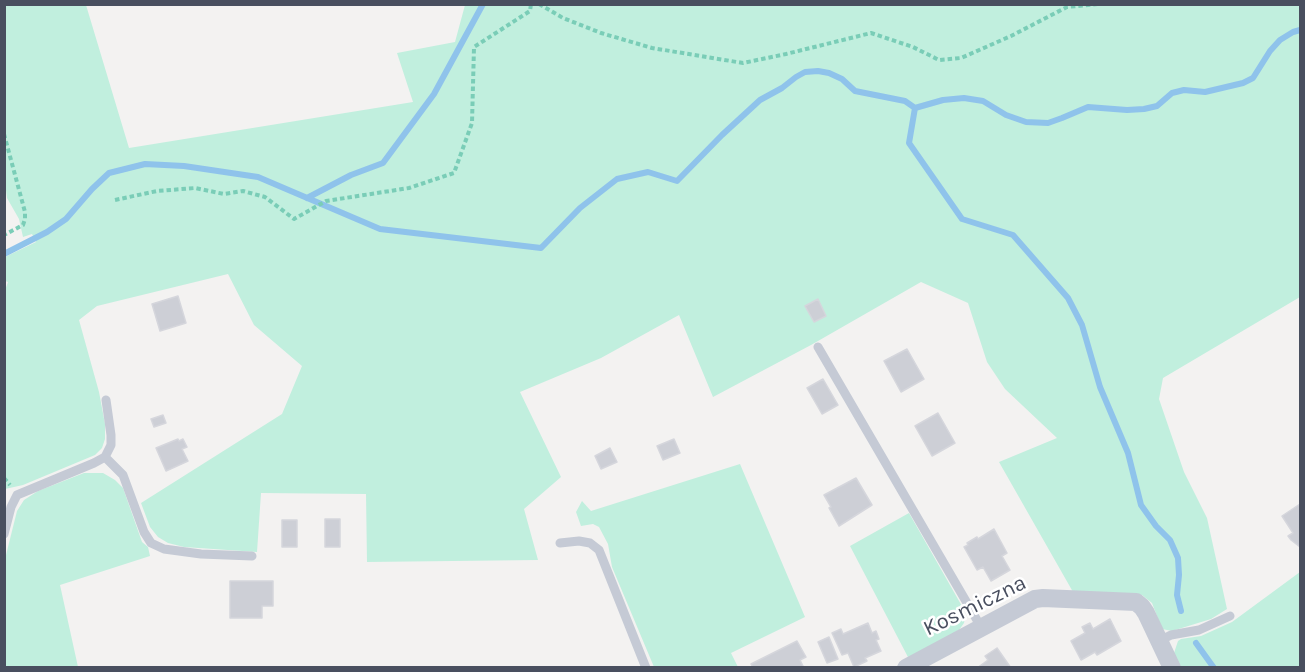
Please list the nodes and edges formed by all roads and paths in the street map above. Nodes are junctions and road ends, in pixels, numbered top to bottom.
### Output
1 (531, 4) edge
2 (539, 4) edge
3 (1098, 4) edge
4 (4, 134) edge
5 (115, 200) dead end
6 (4, 235) edge
7 (818, 347) dead end
8 (106, 400) dead end
9 (105, 457) junction
10 (4, 534) edge
11 (560, 543) dead end
12 (252, 556) dead end
13 (1230, 616) dead end
14 (981, 627) junction
15 (1160, 640) junction
16 (646, 668) edge
17 (906, 668) edge
18 (1172, 668) edge

1 - 5 path
2 - 3 path
4 - 6 path
7 - 14 lane
8 - 9 lane
9 - 10 lane
9 - 12 lane
11 - 16 lane
13 - 15 lane
14 - 15 street, Kosmiczna
14 - 17 street, Kosmiczna
15 - 18 street, Kosmiczna

